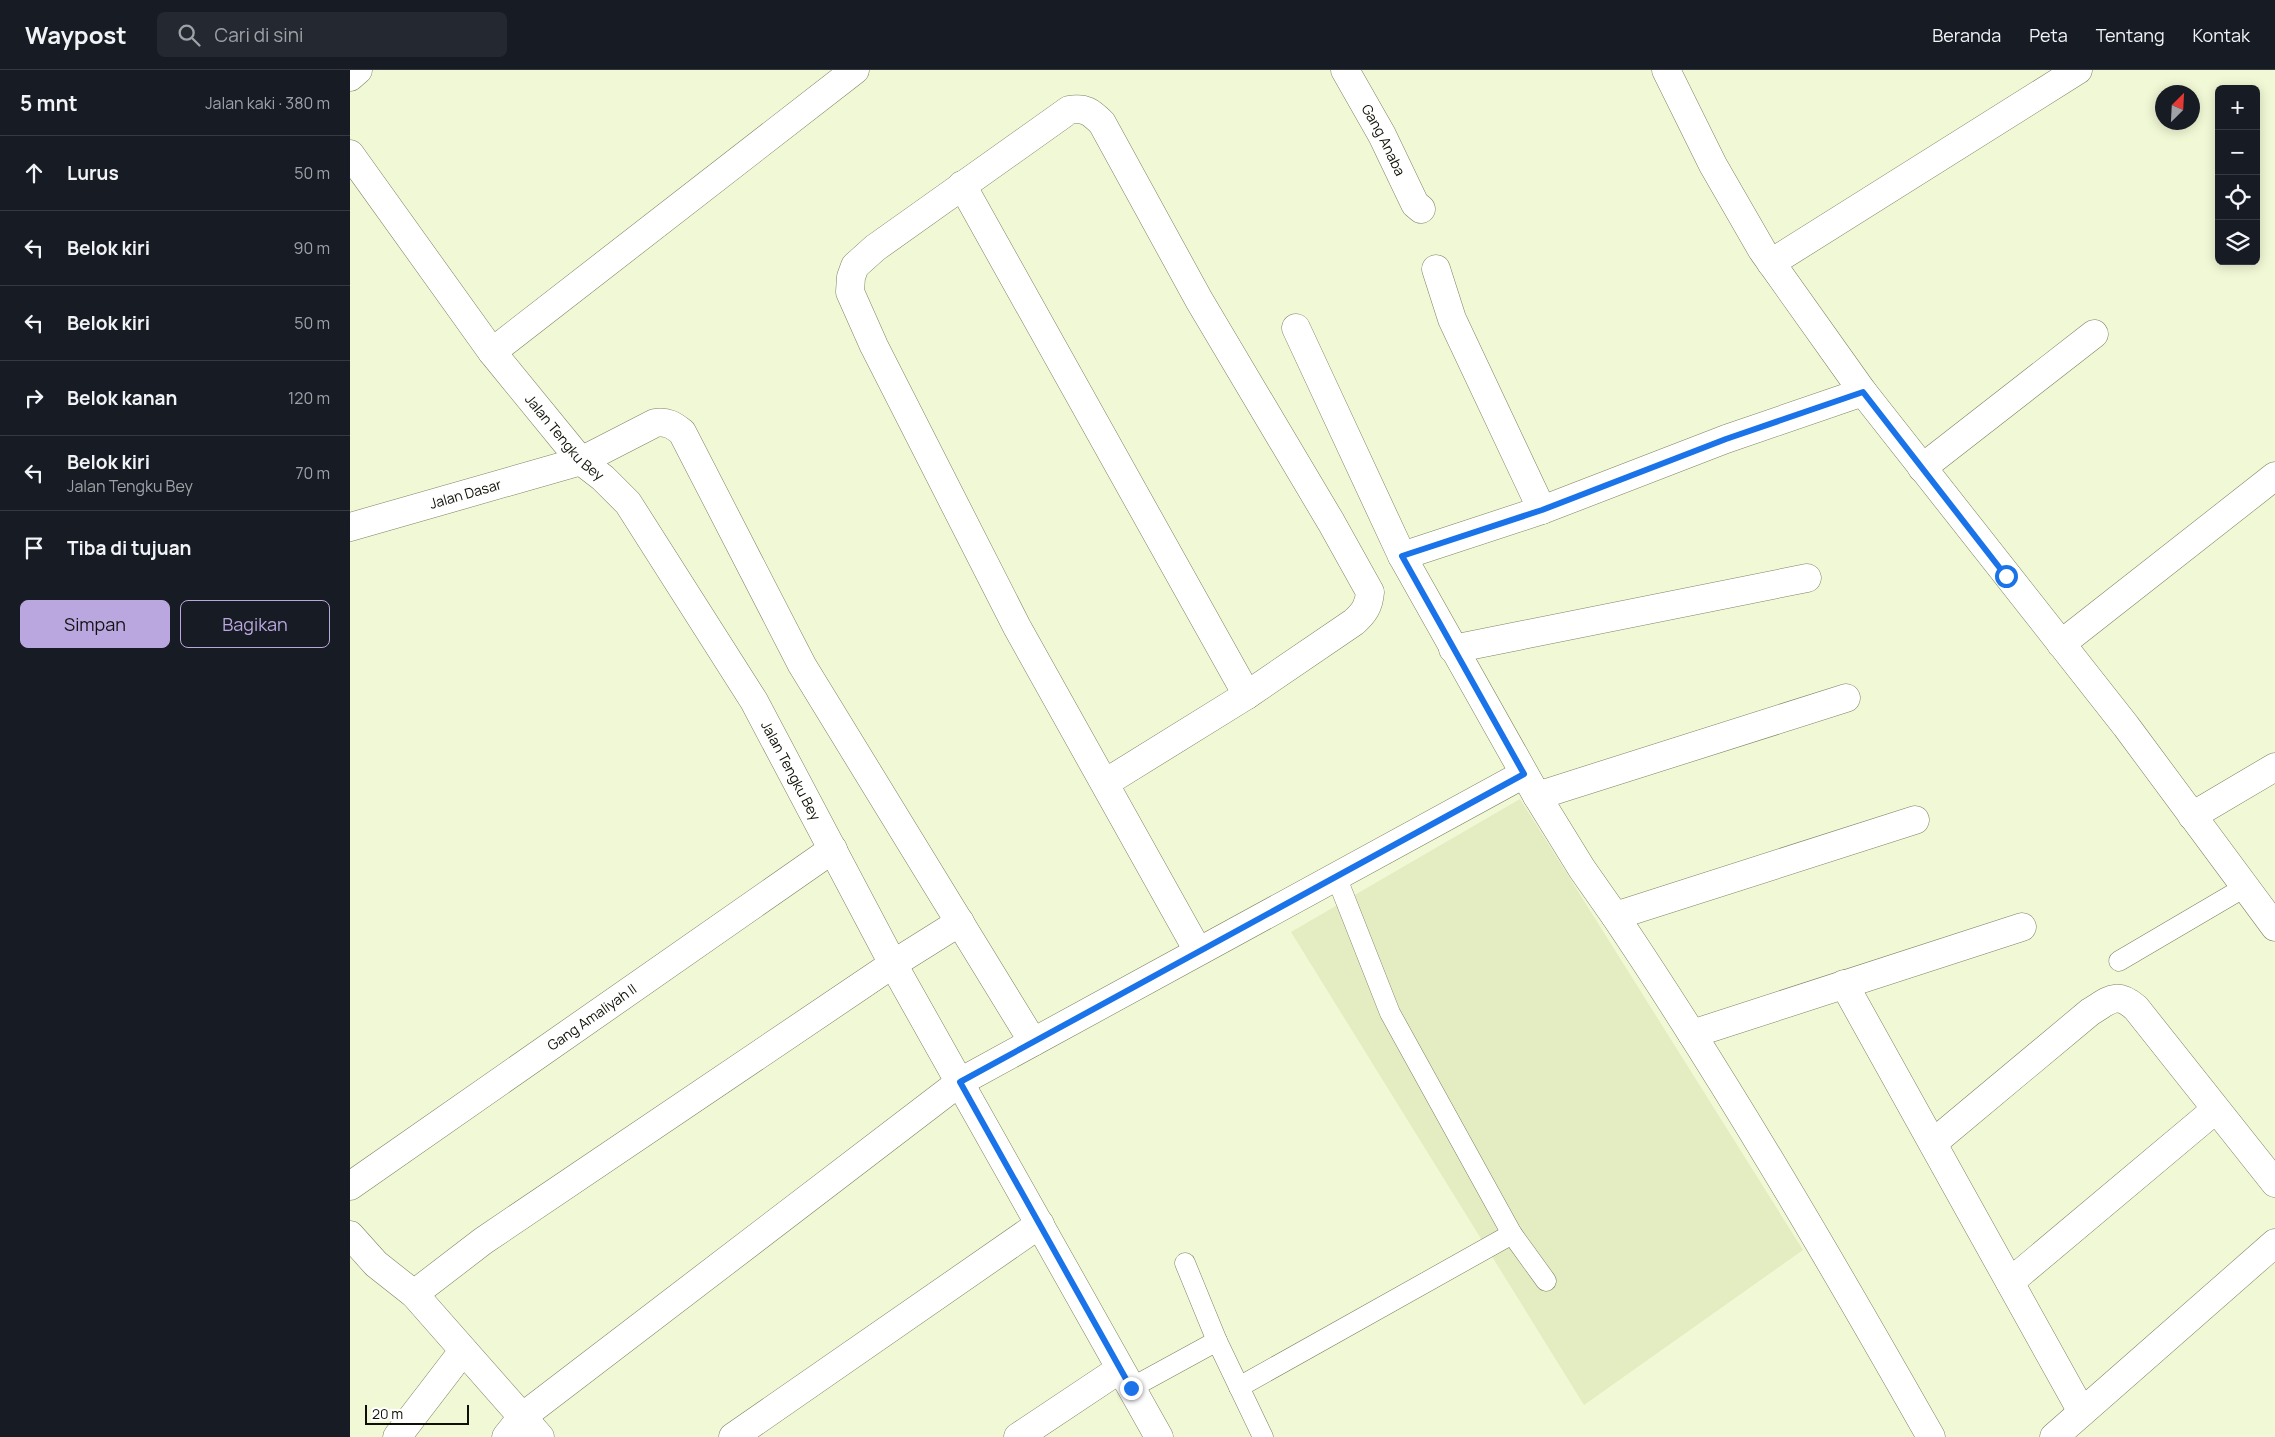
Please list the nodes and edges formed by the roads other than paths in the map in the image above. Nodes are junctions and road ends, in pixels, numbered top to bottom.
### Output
1 (358, 70) edge
2 (855, 70) edge
3 (1345, 70) edge
4 (1666, 70) edge
5 (2074, 71) edge
6 (350, 77) edge
7 (350, 154) edge
8 (962, 185) junction
9 (1421, 210) dead end
10 (1771, 263) junction
11 (1436, 269) dead end
12 (1296, 328) dead end
13 (2094, 334) dead end
14 (492, 352) junction
15 (1863, 392) junction
16 (581, 461) junction
17 (1922, 468) junction
18 (2275, 476) edge
19 (1542, 510) junction
20 (350, 527) edge
21 (1402, 556) junction
22 (1807, 578) dead end
23 (2061, 644) junction
24 (1453, 649) junction
25 (1247, 695) junction
26 (1846, 698) dead end
27 (2275, 767) edge
28 (1105, 783) junction
29 (1531, 785) junction
30 (2192, 816) junction
31 (1915, 820) dead end
32 (834, 849) junction
33 (1336, 876) junction
34 (2245, 887) junction
35 (1615, 916) junction
36 (960, 922) junction
37 (2022, 927) dead end
38 (2275, 927) edge
39 (1198, 951) junction
40 (2119, 961) dead end
41 (893, 964) junction
42 (1844, 984) junction
43 (1692, 1034) junction
44 (1033, 1042) junction
45 (960, 1082) junction
46 (2215, 1110) junction
47 (1933, 1144) junction
48 (2275, 1183) edge
49 (350, 1186) edge
50 (1040, 1224) junction
51 (350, 1234) edge
52 (1512, 1234) junction
53 (2275, 1243) edge
54 (1185, 1263) dead end
55 (1546, 1281) dead end
56 (2010, 1282) junction
57 (414, 1294) junction
58 (1216, 1341) junction
59 (463, 1351) junction
60 (1126, 1378) junction
61 (1239, 1387) junction
62 (2082, 1412) junction
63 (514, 1427) edge
64 (397, 1437) edge
65 (540, 1437) edge
66 (733, 1437) edge
67 (1018, 1437) edge
68 (1159, 1437) edge
69 (1263, 1437) edge
70 (1931, 1437) edge
71 (2054, 1437) edge

1 - 6 street
2 - 14 street
3 - 9 street, Gang Anaba
4 - 10 street
5 - 10 street
7 - 14 street, Jalan Tengku Bey
8 - 25 street
8 - 25 street
8 - 28 street
10 - 15 street
11 - 19 street
12 - 21 street
13 - 17 street
14 - 16 street, Jalan Tengku Bey
15 - 17 street
15 - 19 street
16 - 20 street, Jalan Dasar
16 - 32 street, Jalan Tengku Bey
16 - 36 street, Jalan Dasar
17 - 23 street
18 - 23 street
19 - 21 street
21 - 24 street
22 - 24 street
23 - 30 street
24 - 29 street
25 - 28 street
26 - 29 street
27 - 30 street
28 - 39 street
29 - 33 street
29 - 35 street
30 - 34 street
31 - 35 street
32 - 41 street, Jalan Tengku Bey
32 - 49 street, Gang Amaliyah II
33 - 39 street
33 - 52 lane
34 - 38 street
34 - 40 lane
35 - 43 street
36 - 41 street
36 - 44 street, Jalan Dasar
37 - 42 street
39 - 44 street
41 - 45 street, Jalan Tengku Bey
41 - 57 street
42 - 43 street
42 - 47 street
43 - 70 street
44 - 45 street
45 - 50 street, Jalan Tengku Bey
45 - 63 street
46 - 47 street
46 - 48 street
46 - 56 street
47 - 56 street
50 - 60 street, Jalan Tengku Bey
50 - 66 street
51 - 57 street
52 - 55 lane
52 - 61 lane
53 - 62 street
54 - 58 lane
56 - 62 street
57 - 59 street
58 - 60 lane
58 - 61 lane
59 - 63 street
59 - 64 street
60 - 67 street
60 - 68 street, Jalan Tengku Bey
61 - 69 lane
62 - 71 street
63 - 65 street

